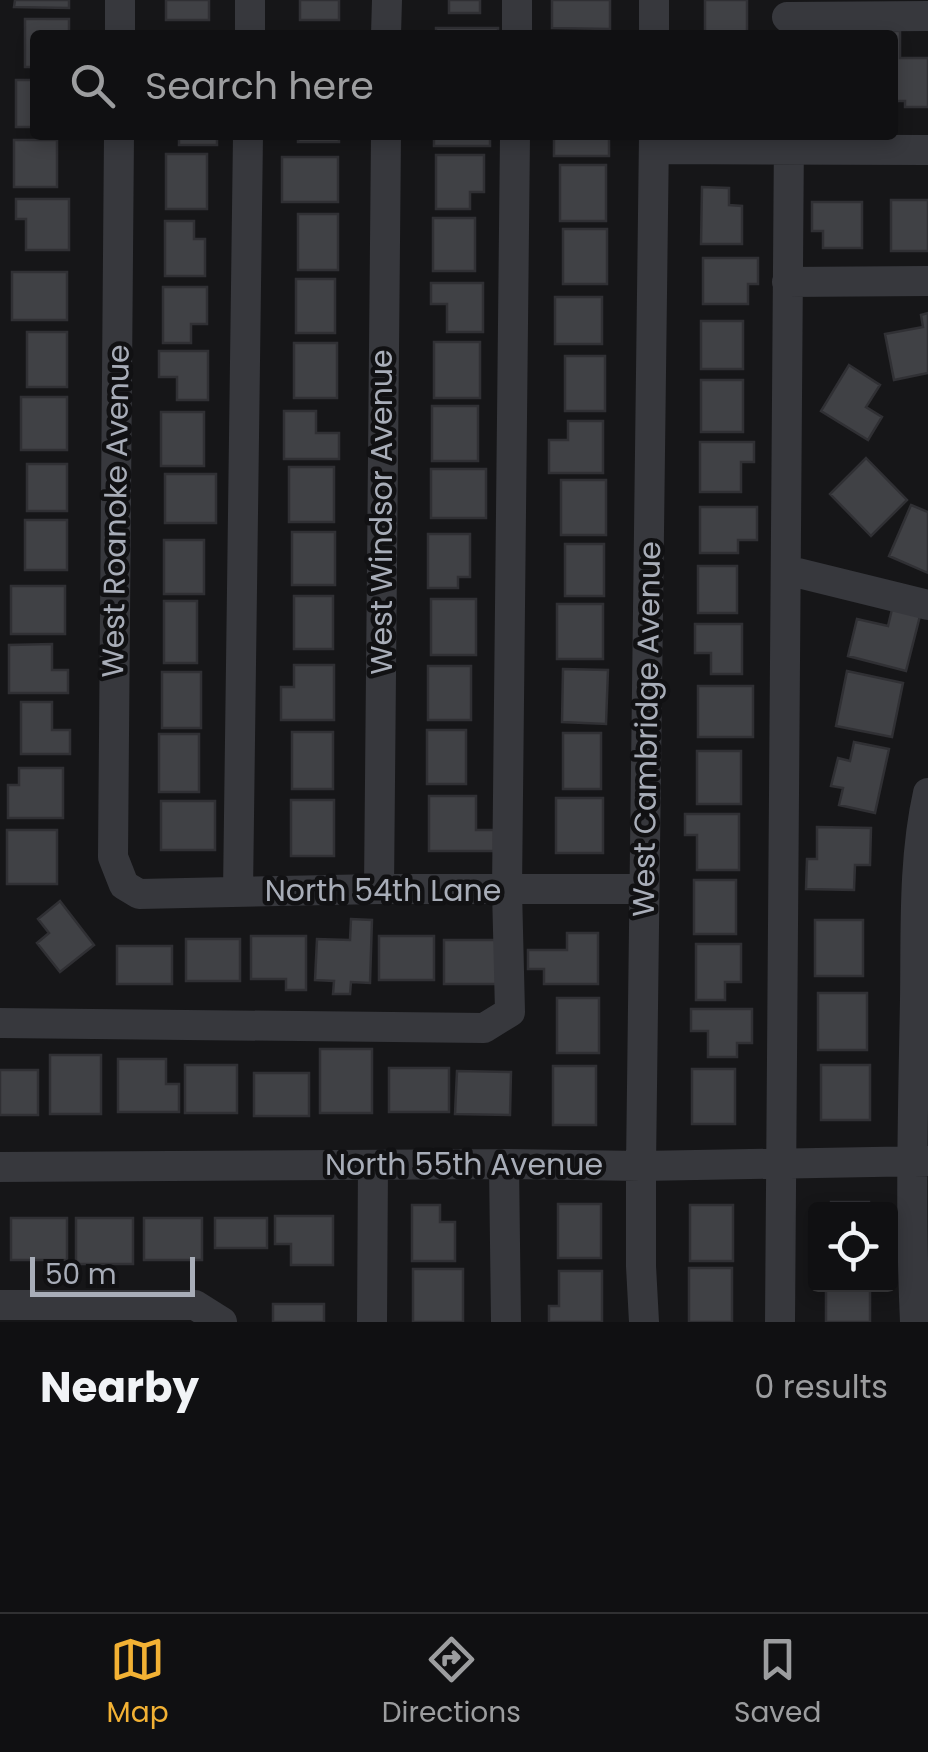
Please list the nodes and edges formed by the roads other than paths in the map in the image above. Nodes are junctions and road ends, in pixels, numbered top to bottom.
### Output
1 (120, 0) edge
2 (250, 0) edge
3 (387, 0) edge
4 (517, 0) edge
5 (654, 0) edge
6 (928, 16) edge
7 (787, 17) edge
8 (120, 30) edge
9 (250, 30) edge
10 (386, 30) edge
11 (516, 30) edge
12 (654, 30) edge
13 (120, 140) edge
14 (248, 140) edge
15 (386, 140) edge
16 (516, 140) edge
17 (654, 142) edge
18 (789, 142) edge
19 (928, 150) edge
20 (928, 281) edge
21 (787, 282) junction
22 (786, 570) junction
23 (928, 605) edge
24 (928, 794) edge
25 (124, 886) joint
26 (380, 889) junction
27 (644, 889) junction
28 (507, 890) junction
29 (238, 892) junction
30 (0, 1023) edge
31 (920, 1161) edge
32 (504, 1164) junction
33 (782, 1164) junction
34 (373, 1165) junction
35 (641, 1166) junction
36 (0, 1167) edge
37 (0, 1305) edge
38 (222, 1322) edge
39 (372, 1322) edge
40 (506, 1322) edge
41 (644, 1322) edge
42 (780, 1322) edge
43 (915, 1322) edge

1 - 8 street
2 - 9 street
3 - 10 street
4 - 11 street
5 - 12 street
6 - 7 street
13 - 25 street, West Roanoke Avenue
14 - 29 street
15 - 26 street, West Windsor Avenue
16 - 28 street
17 - 18 street
17 - 27 street, West Cambridge Avenue
18 - 19 street
18 - 21 street
20 - 21 street
21 - 22 street
22 - 23 street
22 - 33 street
24 - 31 street
25 - 29 street, North 54th Lane
26 - 28 street, North 54th Lane
26 - 29 street, North 54th Lane
27 - 28 street, North 54th Lane
27 - 35 street, West Cambridge Avenue
28 - 30 street
31 - 33 street, North 55th Avenue
31 - 43 street
32 - 34 street, North 55th Avenue
32 - 35 street, North 55th Avenue
32 - 40 street
33 - 35 street, North 55th Avenue
33 - 42 street
34 - 36 street, North 55th Avenue
34 - 39 street
35 - 41 street, West Cambridge Avenue
37 - 38 street

